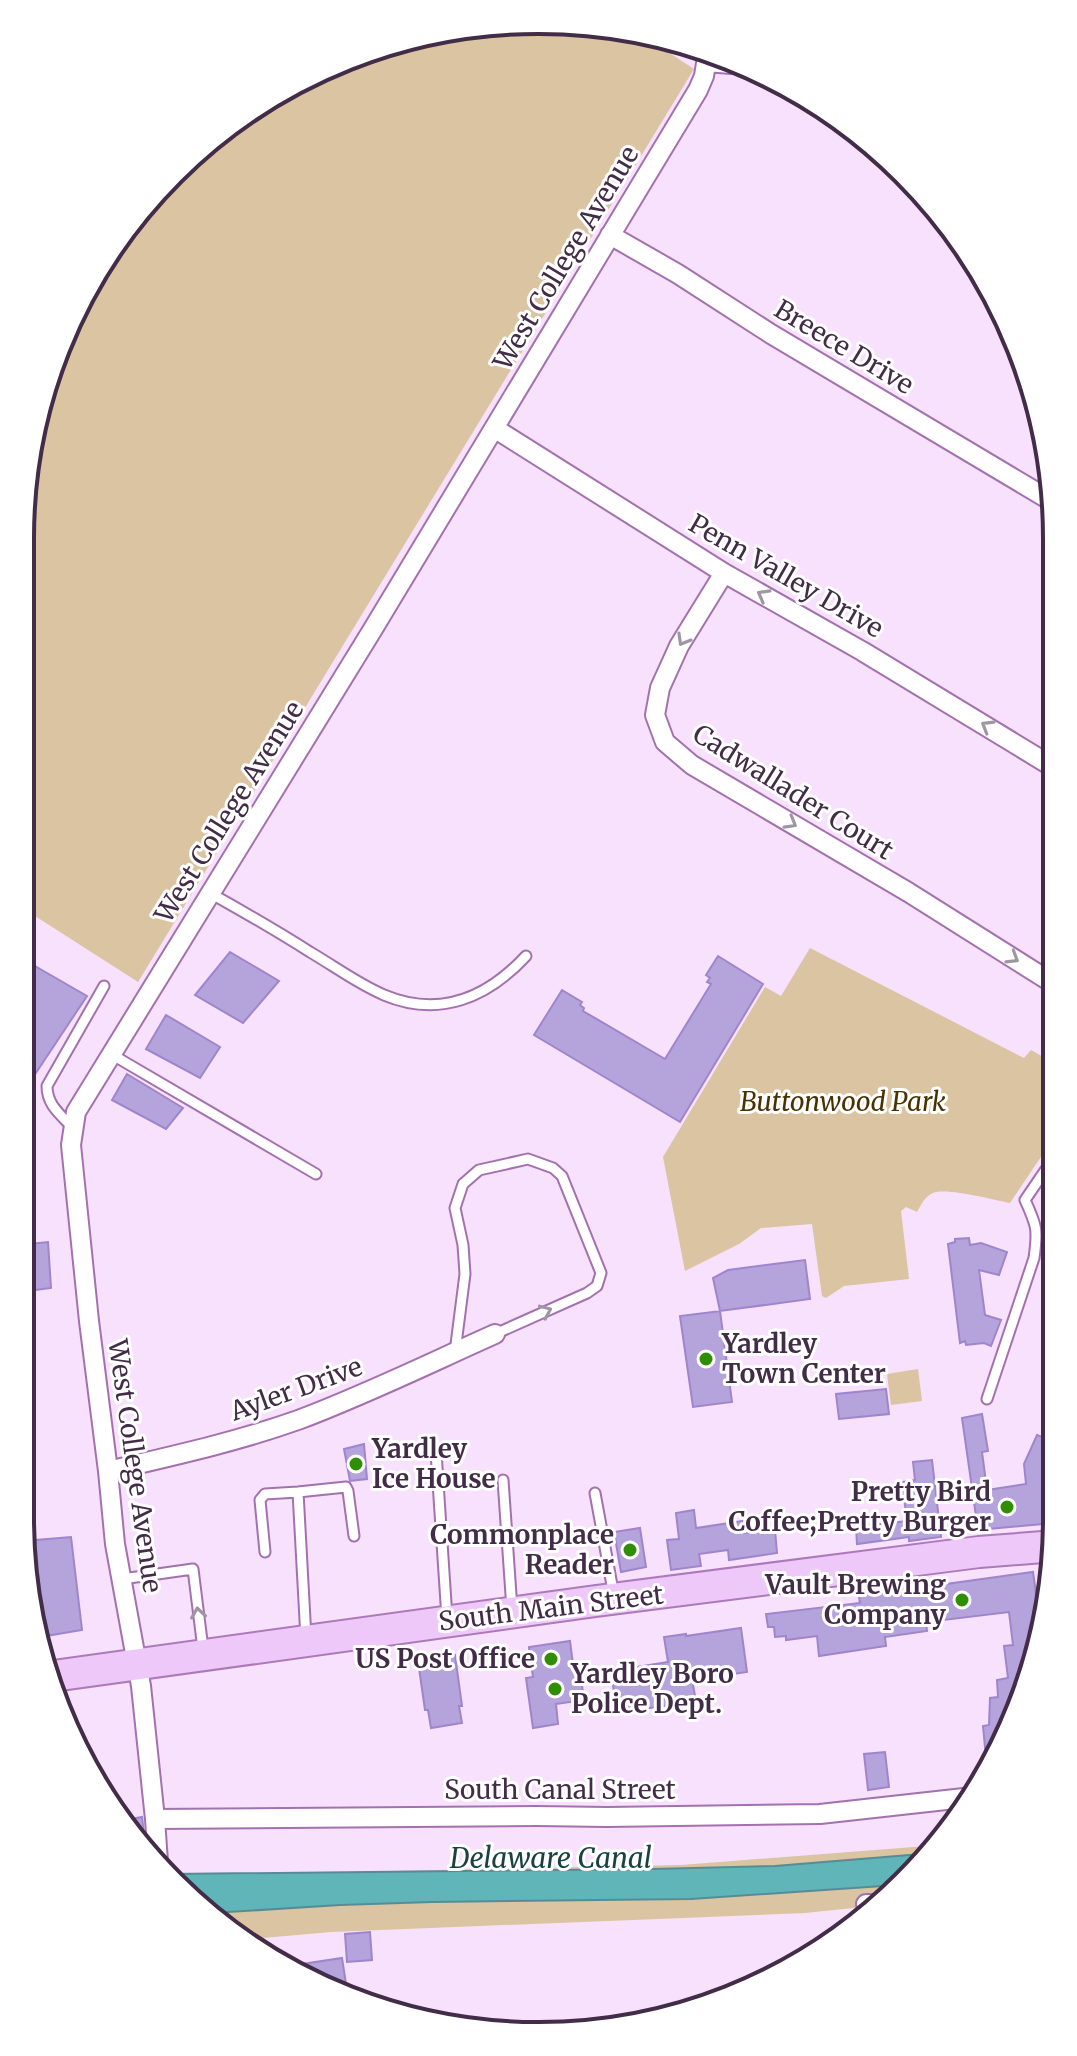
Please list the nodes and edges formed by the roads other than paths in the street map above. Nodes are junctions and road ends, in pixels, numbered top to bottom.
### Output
1 (706, 63) edge
2 (610, 235) junction
3 (494, 428) junction
4 (1041, 495) edge
5 (724, 573) junction
6 (1043, 761) edge
7 (210, 893) junction
8 (526, 956) dead end
9 (1043, 977) edge
10 (104, 986) dead end
11 (111, 1054) junction
12 (72, 1127) junction
13 (316, 1174) dead end
14 (1043, 1174) edge
15 (495, 1334) joint
16 (455, 1352) junction
17 (987, 1399) dead end
18 (436, 1452) dead end
19 (108, 1471) junction
20 (503, 1480) dead end
21 (298, 1492) junction
22 (595, 1493) dead end
23 (354, 1536) dead end
24 (1042, 1547) edge
25 (265, 1552) dead end
26 (122, 1579) junction
27 (615, 1599) junction
28 (512, 1613) junction
29 (448, 1621) junction
30 (306, 1642) junction
31 (204, 1656) junction
32 (138, 1665) junction
33 (60, 1675) edge
34 (957, 1799) edge
35 (155, 1819) junction
36 (156, 1847) edge

1 - 2 street, West College Avenue
2 - 3 street, West College Avenue
2 - 4 street, Breece Drive
3 - 5 street, Penn Valley Drive
3 - 7 street, West College Avenue
6 -> 5 street, Penn Valley Drive
5 -> 9 street, Cadwallader Court
7 - 8 lane
7 - 11 street, West College Avenue
10 - 12 lane
11 - 12 street, West College Avenue
11 - 13 lane
12 - 19 street, West College Avenue
14 - 17 lane
15 - 16 street, Ayler Drive
15 -> 16 lane
16 - 19 street, Ayler Drive
18 - 29 lane
19 - 26 street, West College Avenue
20 - 28 lane
21 - 23 lane
21 - 25 lane
21 - 30 lane
22 - 27 lane
24 - 27 main road, South Main Street
31 -> 26 lane
26 - 32 street, West College Avenue
27 - 28 main road, South Main Street
28 - 29 main road, South Main Street
29 - 30 main road, South Main Street
30 - 31 main road, South Main Street
31 - 32 main road, South Main Street
32 - 33 main road, South Main Street
32 - 35 street, West College Avenue
34 - 35 street, South Canal Street
35 - 36 street, West College Avenue

